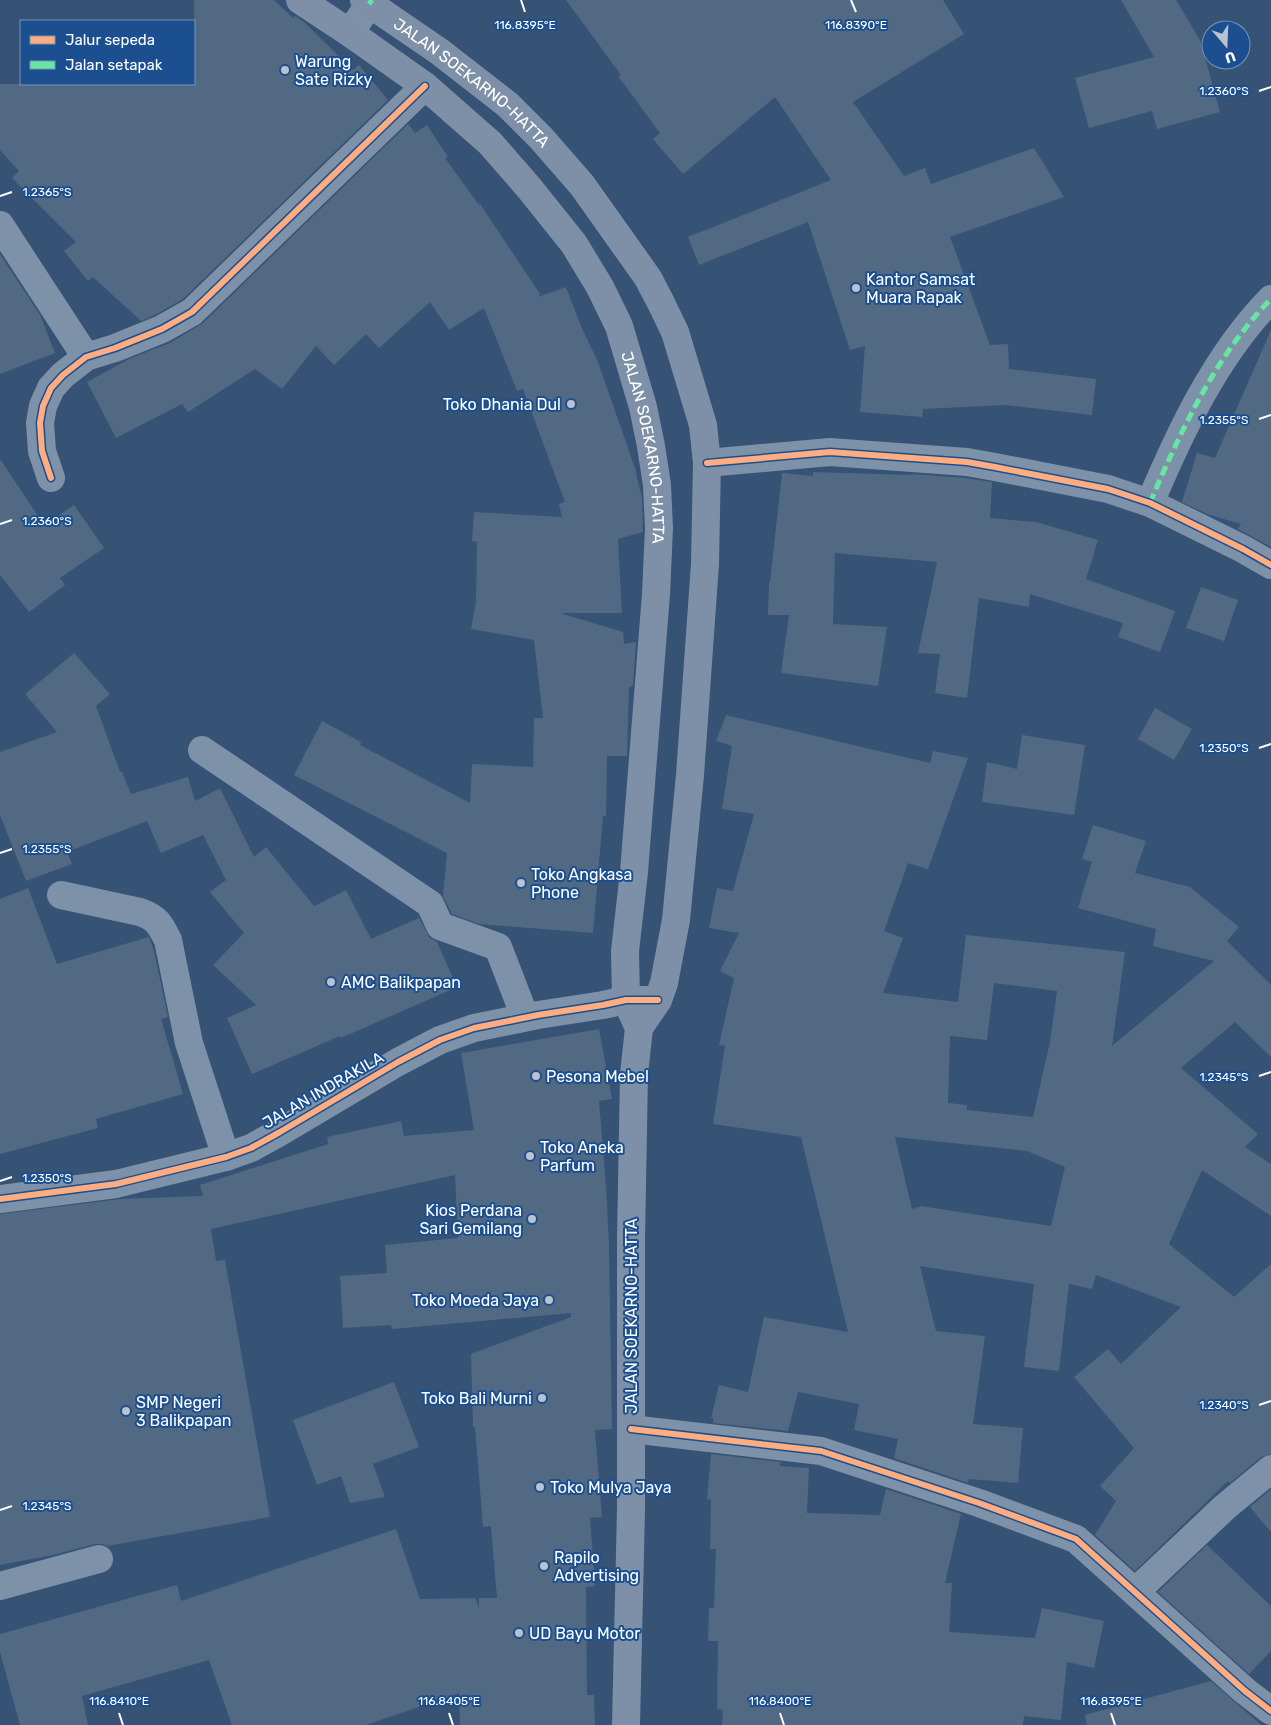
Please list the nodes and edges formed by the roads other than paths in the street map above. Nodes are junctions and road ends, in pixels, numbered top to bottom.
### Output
1 (300, 0) edge
2 (368, 1) edge
3 (350, 33) junction
4 (425, 86) junction
5 (0, 225) edge
6 (1271, 299) edge
7 (86, 357) junction
8 (708, 464) junction
9 (51, 478) dead end
10 (1150, 504) junction
11 (1271, 565) edge
12 (202, 750) dead end
13 (60, 895) dead end
14 (626, 1000) junction
15 (658, 1000) junction
16 (524, 1017) junction
17 (639, 1028) junction
18 (226, 1158) junction
19 (0, 1199) edge
20 (630, 1429) junction
21 (1271, 1469) edge
22 (99, 1559) dead end
23 (0, 1586) edge
24 (1135, 1592) junction
25 (1271, 1711) edge
26 (626, 1725) edge

1 - 3 highway, JALAN SOEKARNO-HATTA
2 - 3 street
2 - 8 highway, JALAN SOEKARNO-HATTA
3 - 4 highway, JALAN SOEKARNO-HATTA
4 - 7 street
4 - 14 highway, JALAN SOEKARNO-HATTA
5 - 7 street
6 - 10 street
7 - 9 street
8 - 10 street
8 - 15 highway, JALAN SOEKARNO-HATTA
10 - 11 street
12 - 16 street
13 - 18 street
14 - 15 street, JALAN INDRAKILA
14 - 16 street, JALAN INDRAKILA
14 - 17 highway, JALAN SOEKARNO-HATTA
15 - 17 highway, JALAN SOEKARNO-HATTA
16 - 18 street, JALAN INDRAKILA
17 - 20 highway, JALAN SOEKARNO-HATTA
18 - 19 street, JALAN INDRAKILA
20 - 24 street
20 - 26 highway, JALAN SOEKARNO-HATTA
21 - 24 street
22 - 23 street
24 - 25 street

